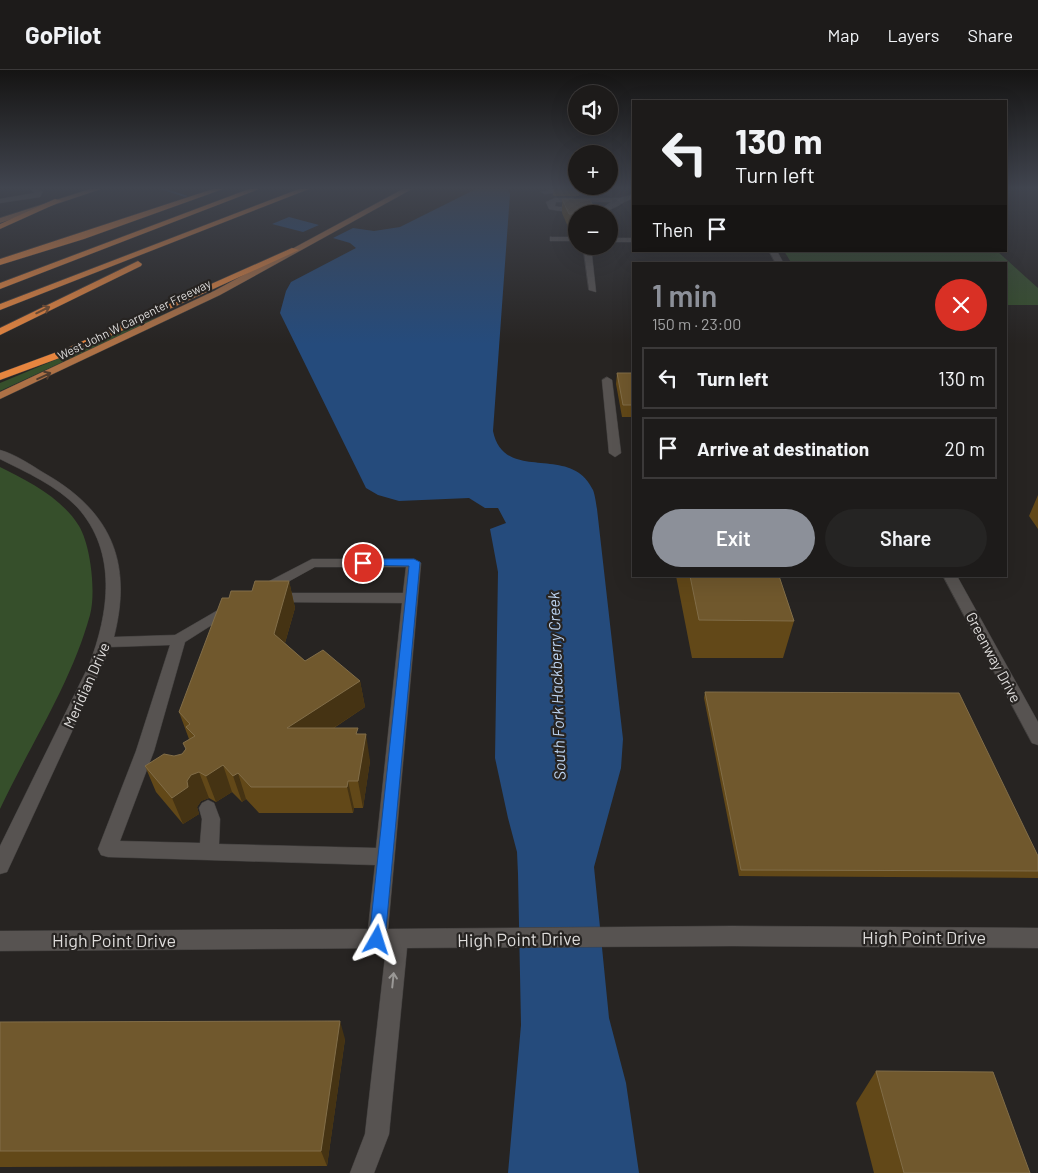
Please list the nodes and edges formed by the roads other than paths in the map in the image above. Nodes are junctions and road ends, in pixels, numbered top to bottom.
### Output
1 (68, 240) edge
2 (95, 240) edge
3 (120, 240) edge
4 (158, 240) edge
5 (168, 240) edge
6 (194, 240) edge
7 (313, 240) edge
8 (295, 250) junction
9 (588, 255) edge
10 (53, 256) dead end
11 (0, 262) edge
12 (0, 286) edge
13 (593, 290) dead end
14 (0, 298) edge
15 (0, 307) edge
16 (0, 332) edge
17 (0, 376) edge
18 (607, 380) dead end
19 (0, 396) edge
20 (615, 453) dead end
21 (0, 454) edge
22 (951, 577) edge
23 (253, 596) junction
24 (410, 598) junction
25 (178, 640) junction
26 (107, 642) junction
27 (1038, 738) edge
28 (140, 765) junction
29 (158, 769) edge
30 (208, 808) dead end
31 (208, 852) junction
32 (385, 857) junction
33 (0, 866) edge
34 (1038, 938) edge
35 (387, 940) junction
36 (0, 941) edge
37 (362, 1173) edge

1 - 11 highway
2 - 10 highway
3 - 12 highway
4 - 14 highway
5 - 15 highway
16 -> 6 highway
7 - 8 main road, West John W Carpenter Freeway
8 - 17 highway
19 -> 8 main road, West John W Carpenter Freeway
9 - 13 street
18 - 20 street
21 - 26 street, Meridian Drive
22 - 27 street, Greenway Drive
23 - 24 street
23 - 24 street
23 - 25 street
24 - 32 street
25 - 26 street
25 - 28 street
26 - 33 street, Meridian Drive
28 - 29 street
28 - 31 street
30 - 31 street
31 - 32 street
32 - 35 street
34 - 35 street, High Point Drive
35 - 36 street, High Point Drive
37 -> 35 street

